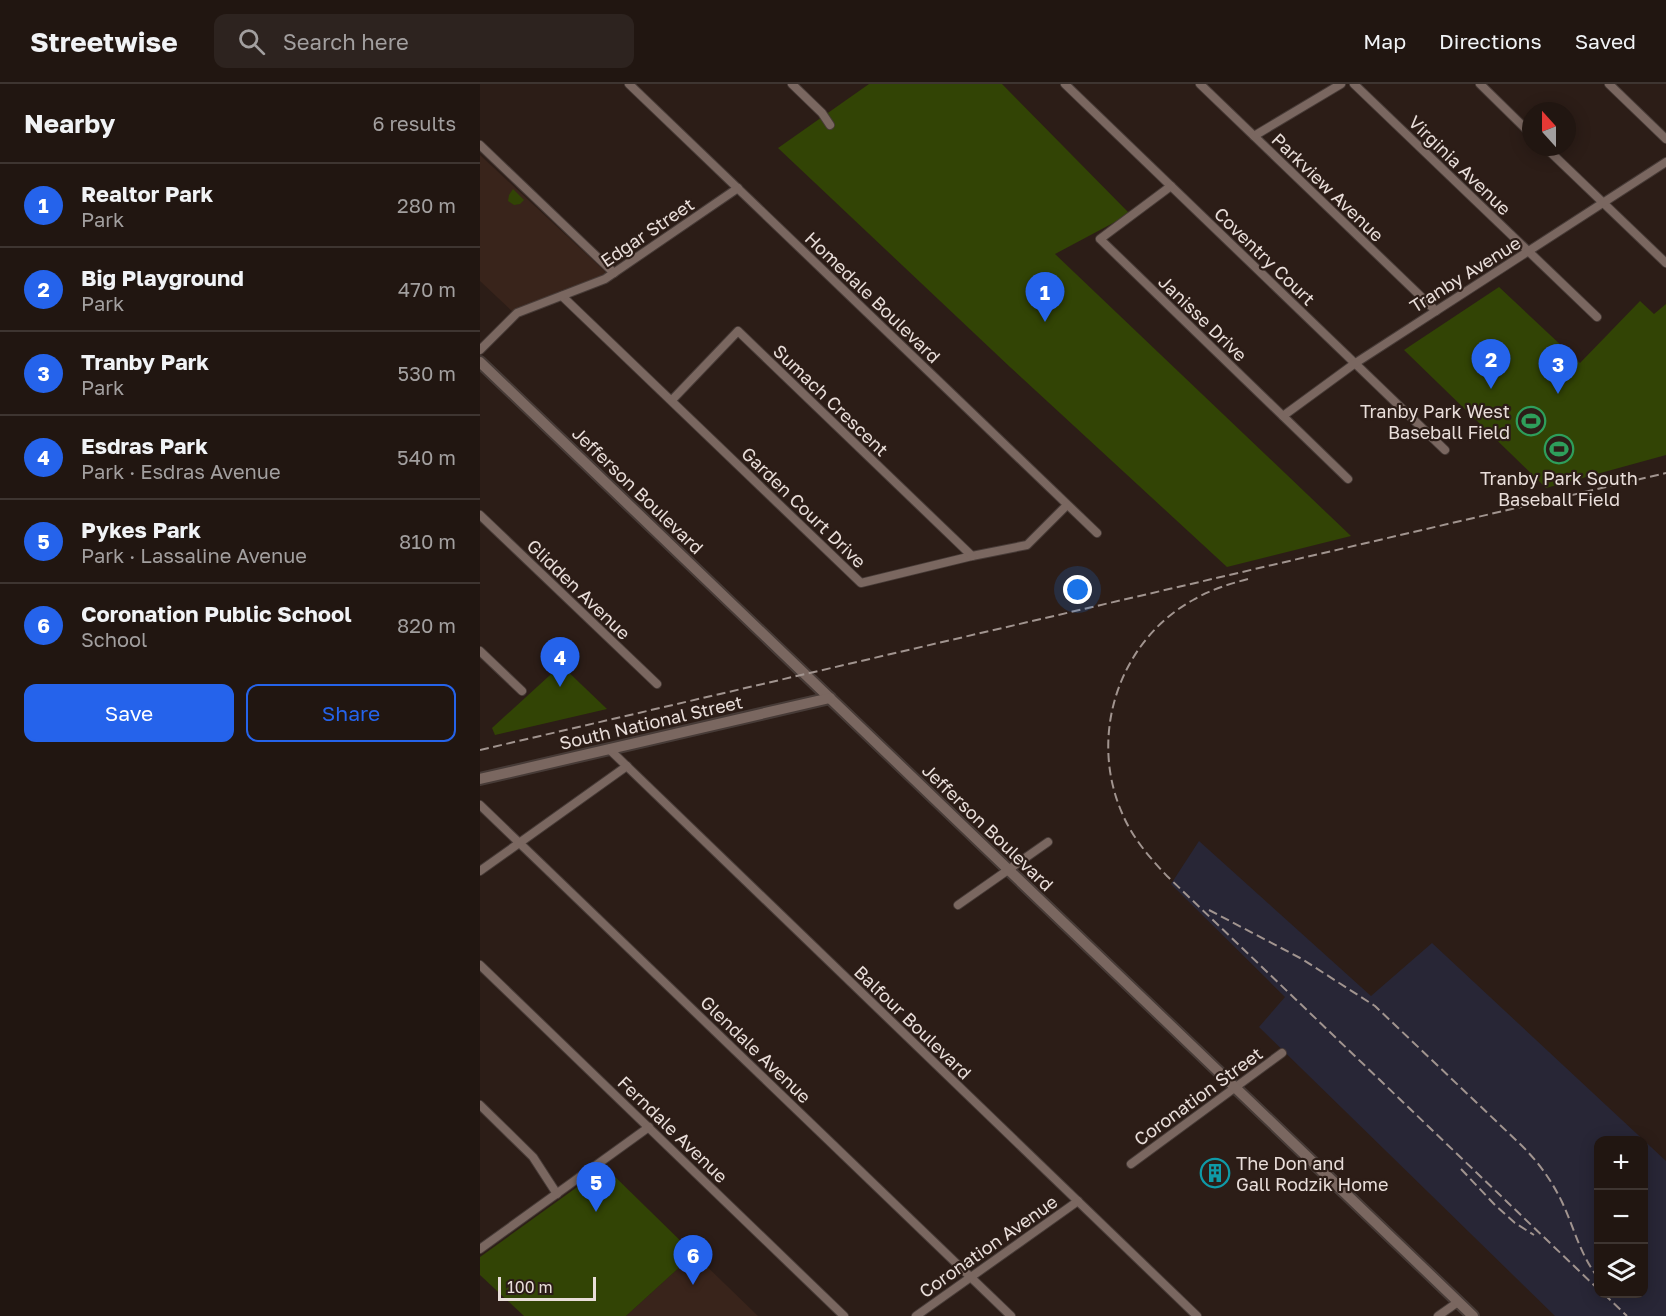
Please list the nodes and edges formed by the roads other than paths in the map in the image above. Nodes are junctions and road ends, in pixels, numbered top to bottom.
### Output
1 (629, 84) edge
2 (792, 84) edge
3 (1065, 84) edge
4 (1200, 84) edge
5 (1341, 84) edge
6 (1354, 84) edge
7 (1480, 84) edge
8 (1609, 84) edge
9 (830, 125) dead end
10 (1522, 125) edge
11 (1254, 136) junction
12 (1666, 139) edge
13 (480, 144) edge
14 (1554, 156) edge
15 (1666, 162) edge
16 (1171, 186) junction
17 (738, 188) junction
18 (1602, 204) junction
19 (1529, 252) junction
20 (1666, 263) edge
21 (614, 273) junction
22 (562, 296) junction
23 (1436, 311) junction
24 (1597, 317) dead end
25 (480, 350) edge
26 (480, 362) edge
27 (1354, 364) junction
28 (672, 400) junction
29 (1284, 416) junction
30 (1445, 450) dead end
31 (1348, 479) dead end
32 (1067, 505) junction
33 (480, 515) edge
34 (1097, 533) dead end
35 (972, 556) junction
36 (480, 651) edge
37 (657, 684) dead end
38 (522, 691) dead end
39 (830, 698) junction
40 (609, 749) junction
41 (627, 766) junction
42 (480, 779) edge
43 (480, 805) edge
44 (1048, 842) dead end
45 (520, 843) junction
46 (1009, 870) junction
47 (480, 871) edge
48 (958, 906) dead end
49 (480, 964) edge
50 (1282, 1053) dead end
51 (1234, 1087) junction
52 (480, 1105) edge
53 (649, 1128) junction
54 (1131, 1164) dead end
55 (557, 1194) junction
56 (1077, 1201) junction
57 (480, 1249) edge
58 (970, 1277) junction
59 (1458, 1302) junction
60 (844, 1316) edge
61 (915, 1316) edge
62 (1011, 1316) edge
63 (1197, 1316) edge
64 (1438, 1316) edge
65 (1473, 1316) edge

1 - 17 street, Homedale Boulevard
2 - 9 street
3 - 16 street, Coventry Court
4 - 11 street, Parkview Avenue
5 - 11 street
6 - 19 street, Virginia Avenue
7 - 10 street
8 - 12 street
11 - 23 street, Parkview Avenue
13 - 21 street
14 - 18 street
15 - 18 street, Tranby Avenue
16 - 27 street, Coventry Court
16 - 29 street, Janisse Drive
17 - 21 street, Edgar Street
17 - 32 street, Homedale Boulevard
18 - 19 street, Tranby Avenue
18 - 20 street
19 - 23 street, Tranby Avenue
19 - 24 street, Virginia Avenue
21 - 22 street, Edgar Street
22 - 25 street, Edgar Street
22 - 28 street, Garden Court Drive
23 - 27 street, Tranby Avenue
26 - 39 street, Jefferson Boulevard
27 - 29 street, Tranby Avenue
27 - 30 street, Coventry Court
28 - 35 street, Garden Court Drive
28 - 35 street, Sumach Crescent
29 - 31 street, Janisse Drive
32 - 34 street, Homedale Boulevard
32 - 35 street, Garden Court Drive
33 - 37 street, Glidden Avenue
36 - 38 street
39 - 40 street, South National Street
39 - 46 street, Jefferson Boulevard
40 - 41 street, Balfour Boulevard
40 - 42 street, South National Street
41 - 45 street
41 - 56 street, Balfour Boulevard
43 - 45 street, Glendale Avenue
44 - 46 street
45 - 47 street
45 - 58 street, Glendale Avenue
46 - 48 street
46 - 51 street, Jefferson Boulevard
49 - 53 street, Ferndale Avenue
50 - 51 street, Coronation Street
51 - 54 street, Coronation Street
51 - 59 street, Jefferson Boulevard
52 - 55 street
53 - 55 street
53 - 60 street, Ferndale Avenue
55 - 57 street
56 - 58 street, Coronation Avenue
56 - 63 street, Balfour Boulevard
58 - 61 street, Coronation Avenue
58 - 62 street, Glendale Avenue
59 - 64 street
59 - 65 street, Jefferson Boulevard

